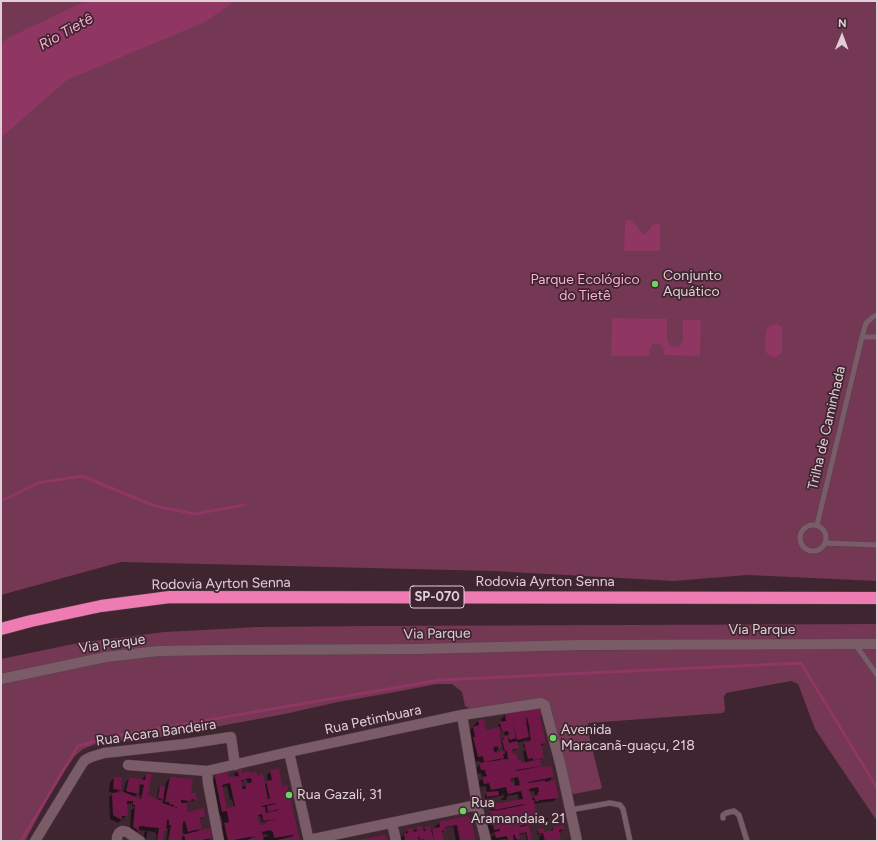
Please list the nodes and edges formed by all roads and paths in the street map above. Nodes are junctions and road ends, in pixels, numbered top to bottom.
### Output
1 (877, 315) edge
2 (862, 337) junction
3 (877, 337) edge
4 (817, 524) junction
5 (826, 543) junction
6 (877, 545) edge
7 (877, 598) edge
8 (1, 629) edge
9 (855, 644) junction
10 (877, 644) edge
11 (877, 675) edge
12 (1, 679) edge
13 (462, 715) junction
14 (289, 752) junction
15 (235, 765) junction
16 (128, 766) dead end
17 (207, 771) junction
18 (477, 805) junction
19 (570, 810) junction
20 (722, 818) dead end
21 (392, 823) junction
22 (36, 841) edge
23 (117, 841) edge
24 (140, 841) edge
25 (219, 841) edge
26 (309, 841) edge
27 (396, 841) edge
28 (486, 841) edge
29 (577, 841) edge
30 (630, 841) edge
31 (747, 841) edge

1 - 2 lane, Trilha de Caminhada
2 - 3 lane
2 - 4 lane, Trilha de Caminhada
4 - 5 lane
4 - 5 lane
5 - 6 lane
7 - 8 highway, Rodovia Ayrton Senna / SP-070
9 - 10 street, Via Parque
9 - 11 lane
9 - 12 street, Via Parque
13 - 14 street, Rua Petimbuara
13 - 18 street
13 - 19 street, Rua Petimbuara
14 - 15 street, Rua Petimbuara
14 - 26 street
15 - 17 street, Rua Petimbuara
15 - 22 street, Rua Acara Bandeira
16 - 17 street, Rua Petimbuara
17 - 25 street
18 - 21 street
18 - 28 street
19 - 29 street
19 - 30 lane
20 - 31 lane
21 - 26 street
21 - 27 street
23 - 24 street

